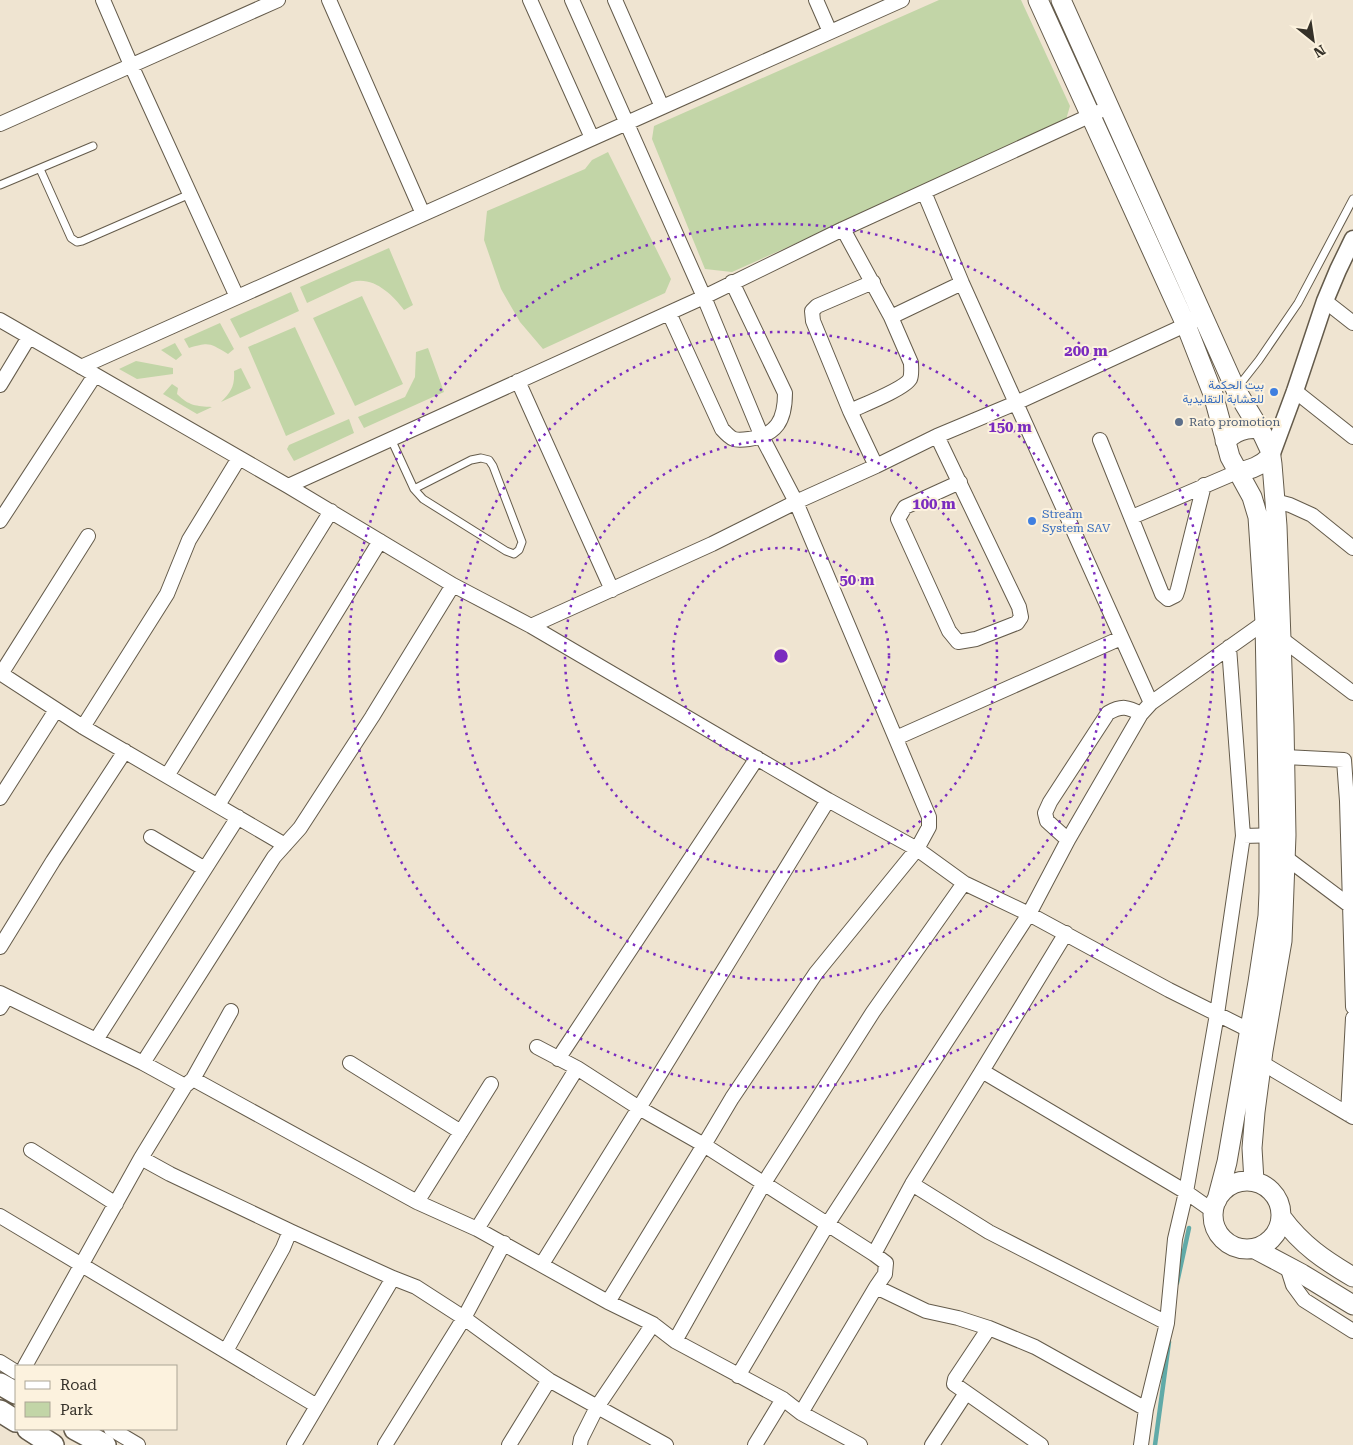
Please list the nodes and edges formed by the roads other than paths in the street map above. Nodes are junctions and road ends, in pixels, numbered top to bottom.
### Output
1 (103, 0) edge
2 (278, 0) edge
3 (330, 0) edge
4 (530, 0) edge
5 (572, 0) edge
6 (615, 0) edge
7 (816, 0) edge
8 (902, 0) edge
9 (1038, 0) edge
10 (1061, 0) edge
11 (830, 32) junction
12 (131, 65) junction
13 (1109, 106) junction
14 (662, 107) junction
15 (1091, 115) junction
16 (626, 123) junction
17 (0, 124) edge
18 (592, 138) junction
19 (93, 146) dead end
20 (40, 169) junction
21 (0, 185) edge
22 (924, 192) junction
23 (190, 194) junction
24 (1353, 199) edge
25 (424, 214) junction
26 (843, 229) junction
27 (1353, 239) edge
28 (732, 282) junction
29 (873, 282) junction
30 (962, 283) junction
31 (237, 297) junction
32 (704, 297) junction
33 (1325, 300) junction
34 (668, 313) junction
35 (891, 317) junction
36 (0, 320) edge
37 (1194, 321) junction
38 (1353, 323) edge
39 (29, 337) junction
40 (81, 367) junction
41 (95, 374) junction
42 (518, 381) junction
43 (0, 385) edge
44 (1236, 390) junction
45 (1295, 391) junction
46 (1016, 403) junction
47 (850, 411) junction
48 (1259, 429) junction
49 (937, 436) junction
50 (1353, 436) edge
51 (762, 438) junction
52 (391, 439) junction
53 (1100, 440) dead end
54 (1226, 441) junction
55 (1271, 456) junction
56 (239, 458) junction
57 (876, 466) junction
58 (1237, 472) junction
59 (960, 482) junction
60 (288, 486) junction
61 (1204, 486) junction
62 (414, 489) junction
63 (1275, 501) junction
64 (796, 502) junction
65 (331, 511) junction
66 (1132, 517) junction
67 (0, 522) edge
68 (1268, 527) junction
69 (88, 536) dead end
70 (380, 541) junction
71 (1353, 548) edge
72 (453, 585) junction
73 (612, 590) junction
74 (1265, 622) junction
75 (532, 626) junction
76 (1121, 638) junction
77 (1282, 640) junction
78 (1229, 647) junction
79 (0, 674) edge
80 (1353, 693) edge
81 (1151, 703) junction
82 (56, 710) junction
83 (1142, 714) junction
84 (83, 727) junction
85 (896, 738) junction
86 (125, 751) junction
87 (1285, 757) junction
88 (757, 758) junction
89 (167, 776) junction
90 (4, 783) edge
91 (0, 798) edge
92 (828, 800) junction
93 (1350, 803) edge
94 (218, 806) junction
95 (238, 817) junction
96 (1277, 835) junction
97 (1243, 836) junction
98 (151, 837) dead end
99 (1068, 840) junction
100 (285, 845) junction
101 (917, 849) junction
102 (1285, 857) junction
103 (205, 869) junction
104 (964, 883) junction
105 (1351, 907) edge
106 (1029, 914) junction
107 (1066, 933) junction
108 (0, 947) edge
109 (2, 999) edge
110 (1353, 1007) edge
111 (231, 1011) dead end
112 (1217, 1014) junction
113 (1353, 1018) edge
114 (1249, 1030) junction
115 (96, 1040) junction
116 (537, 1047) dead end
117 (558, 1058) junction
118 (350, 1062) dead end
119 (143, 1063) junction
120 (1262, 1063) junction
121 (577, 1068) junction
122 (982, 1072) junction
123 (189, 1083) junction
124 (491, 1084) dead end
125 (639, 1108) junction
126 (1351, 1116) edge
127 (461, 1132) junction
128 (704, 1145) junction
129 (31, 1150) dead end
130 (141, 1158) junction
131 (1254, 1182) junction
132 (764, 1183) junction
133 (912, 1184) junction
134 (1186, 1192) junction
135 (417, 1202) junction
136 (116, 1204) junction
137 (1215, 1205) junction
138 (0, 1216) edge
139 (1282, 1218) junction
140 (827, 1225) junction
141 (477, 1229) junction
142 (290, 1231) junction
143 (504, 1243) junction
144 (1255, 1249) junction
145 (874, 1254) junction
146 (82, 1264) junction
147 (542, 1264) junction
148 (1287, 1266) junction
149 (1353, 1277) edge
150 (393, 1278) junction
151 (876, 1288) junction
152 (608, 1302) junction
153 (1353, 1305) edge
154 (464, 1318) junction
155 (1166, 1323) junction
156 (653, 1324) junction
157 (989, 1328) junction
158 (1353, 1331) edge
159 (675, 1341) junction
160 (226, 1351) junction
161 (0, 1362) edge
162 (26, 1365) edge
163 (738, 1376) junction
164 (549, 1380) junction
165 (12, 1384) edge
166 (966, 1392) junction
167 (783, 1399) junction
168 (317, 1406) junction
169 (597, 1408) junction
170 (1146, 1409) junction
171 (801, 1413) junction
172 (4, 1414) edge
173 (30, 1430) edge
174 (77, 1430) edge
175 (113, 1430) edge
176 (53, 1445) edge
177 (106, 1445) edge
178 (138, 1445) edge
179 (294, 1445) edge
180 (385, 1445) edge
181 (509, 1445) edge
182 (580, 1445) edge
183 (666, 1445) edge
184 (754, 1445) edge
185 (860, 1445) edge
186 (932, 1445) edge
187 (1041, 1445) edge
188 (1141, 1445) edge

1 - 12 street
2 - 12 street
3 - 25 street
4 - 18 street
5 - 16 street
6 - 14 street
7 - 11 street
8 - 11 street
9 - 15 main road
10 - 13 main road
11 - 14 street
12 - 17 street
12 - 23 street
13 - 15 street
13 - 37 main road
14 - 16 street
15 - 22 street
15 - 37 main road
16 - 18 street
16 - 32 street
18 - 25 street
19 - 20 lane
20 - 21 lane
20 - 23 lane
22 - 26 street
22 - 30 street
23 - 31 street
24 - 44 lane
25 - 31 street
26 - 28 street
26 - 29 street
27 - 33 street
28 - 32 street
28 - 51 street
29 - 35 street
29 - 47 street
30 - 35 street
30 - 46 street
31 - 40 street
32 - 34 street
32 - 51 street
33 - 38 street
33 - 45 street
34 - 42 street
34 - 51 street
35 - 47 street
36 - 39 street
37 - 44 main road
37 - 46 street
37 - 54 main road
39 - 40 street
39 - 43 street
40 - 41 street
41 - 56 street
41 - 67 street
42 - 52 street
42 - 73 street
44 - 48 main road
45 - 50 street
45 - 55 street
46 - 49 street
46 - 76 street
47 - 57 street
48 - 54 main road
48 - 55 main road
49 - 57 street
49 - 59 street
51 - 64 street
52 - 60 street
52 - 62 lane
53 - 66 street
54 - 58 main road
55 - 58 main road
55 - 63 main road
56 - 60 street
56 - 84 street
57 - 64 street
58 - 61 street
58 - 68 main road
59 - 59 street
60 - 65 street
61 - 66 street
61 - 66 street
62 - 62 lane
63 - 68 main road
63 - 71 street
64 - 73 street
64 - 85 street
65 - 70 street
65 - 89 street
68 - 74 main road
68 - 77 main road
69 - 79 street
70 - 72 street
70 - 94 street
72 - 75 street
72 - 100 street
73 - 75 street
74 - 78 street
74 - 96 main road
75 - 88 street
76 - 81 street
76 - 85 street
77 - 80 street
77 - 87 main road
78 - 81 street
78 - 97 street
79 - 82 street
81 - 83 street
82 - 84 street
82 - 90 street
83 - 99 street
83 - 99 street
84 - 86 street
85 - 101 street
86 - 89 street
86 - 108 street
87 - 93 street
87 - 96 main road
88 - 92 street
88 - 117 street
89 - 94 street
90 - 91 street
92 - 101 street
92 - 125 street
93 - 105 street
94 - 95 street
95 - 100 street
95 - 103 street
96 - 97 street
96 - 102 main road
96 - 114 main road
97 - 112 street
98 - 103 street
99 - 106 street
100 - 119 street
101 - 104 street
101 - 128 street
102 - 105 street
102 - 120 main road
103 - 115 street
104 - 106 street
104 - 132 street
105 - 110 street
106 - 107 street
106 - 140 street
107 - 112 street
107 - 122 street
109 - 115 street
111 - 123 street
112 - 114 street
112 - 134 street
113 - 126 street
114 - 137 main road
115 - 119 street
116 - 117 street
117 - 121 street
118 - 127 street
119 - 123 street
120 - 126 street
120 - 131 main road
121 - 125 street
121 - 141 street
122 - 133 street
122 - 134 street
123 - 130 street
123 - 135 street
124 - 127 street
125 - 128 street
125 - 147 street
127 - 135 street
128 - 132 street
128 - 152 street
129 - 136 street
130 - 136 street
130 - 142 street
131 - 137 main road
131 - 139 main road
132 - 140 street
132 - 159 street
133 - 145 street
133 - 155 street
134 - 137 street
134 - 155 street
135 - 141 street
136 - 146 street
137 - 144 main road
138 - 146 street
139 - 144 main road
139 - 149 main road
140 - 145 street
140 - 163 street
141 - 143 street
142 - 150 street
142 - 160 street
143 - 147 street
143 - 154 street
144 - 148 main road
145 - 151 street
146 - 160 street
146 - 162 street
147 - 152 street
148 - 153 main road
148 - 158 street
150 - 154 street
150 - 168 street
151 - 157 street
151 - 171 street
152 - 156 street
154 - 164 street
154 - 180 street
155 - 170 street
156 - 159 street
156 - 169 street
157 - 166 street
157 - 170 street
159 - 163 street
160 - 168 street
161 - 165 street
163 - 167 street
164 - 169 street
164 - 181 street
165 - 172 street
166 - 186 street
166 - 187 street
167 - 171 street
167 - 184 street
168 - 179 street
169 - 182 street
169 - 183 street
170 - 188 street
171 - 185 street
173 - 176 main road
174 - 177 main road
175 - 178 street

